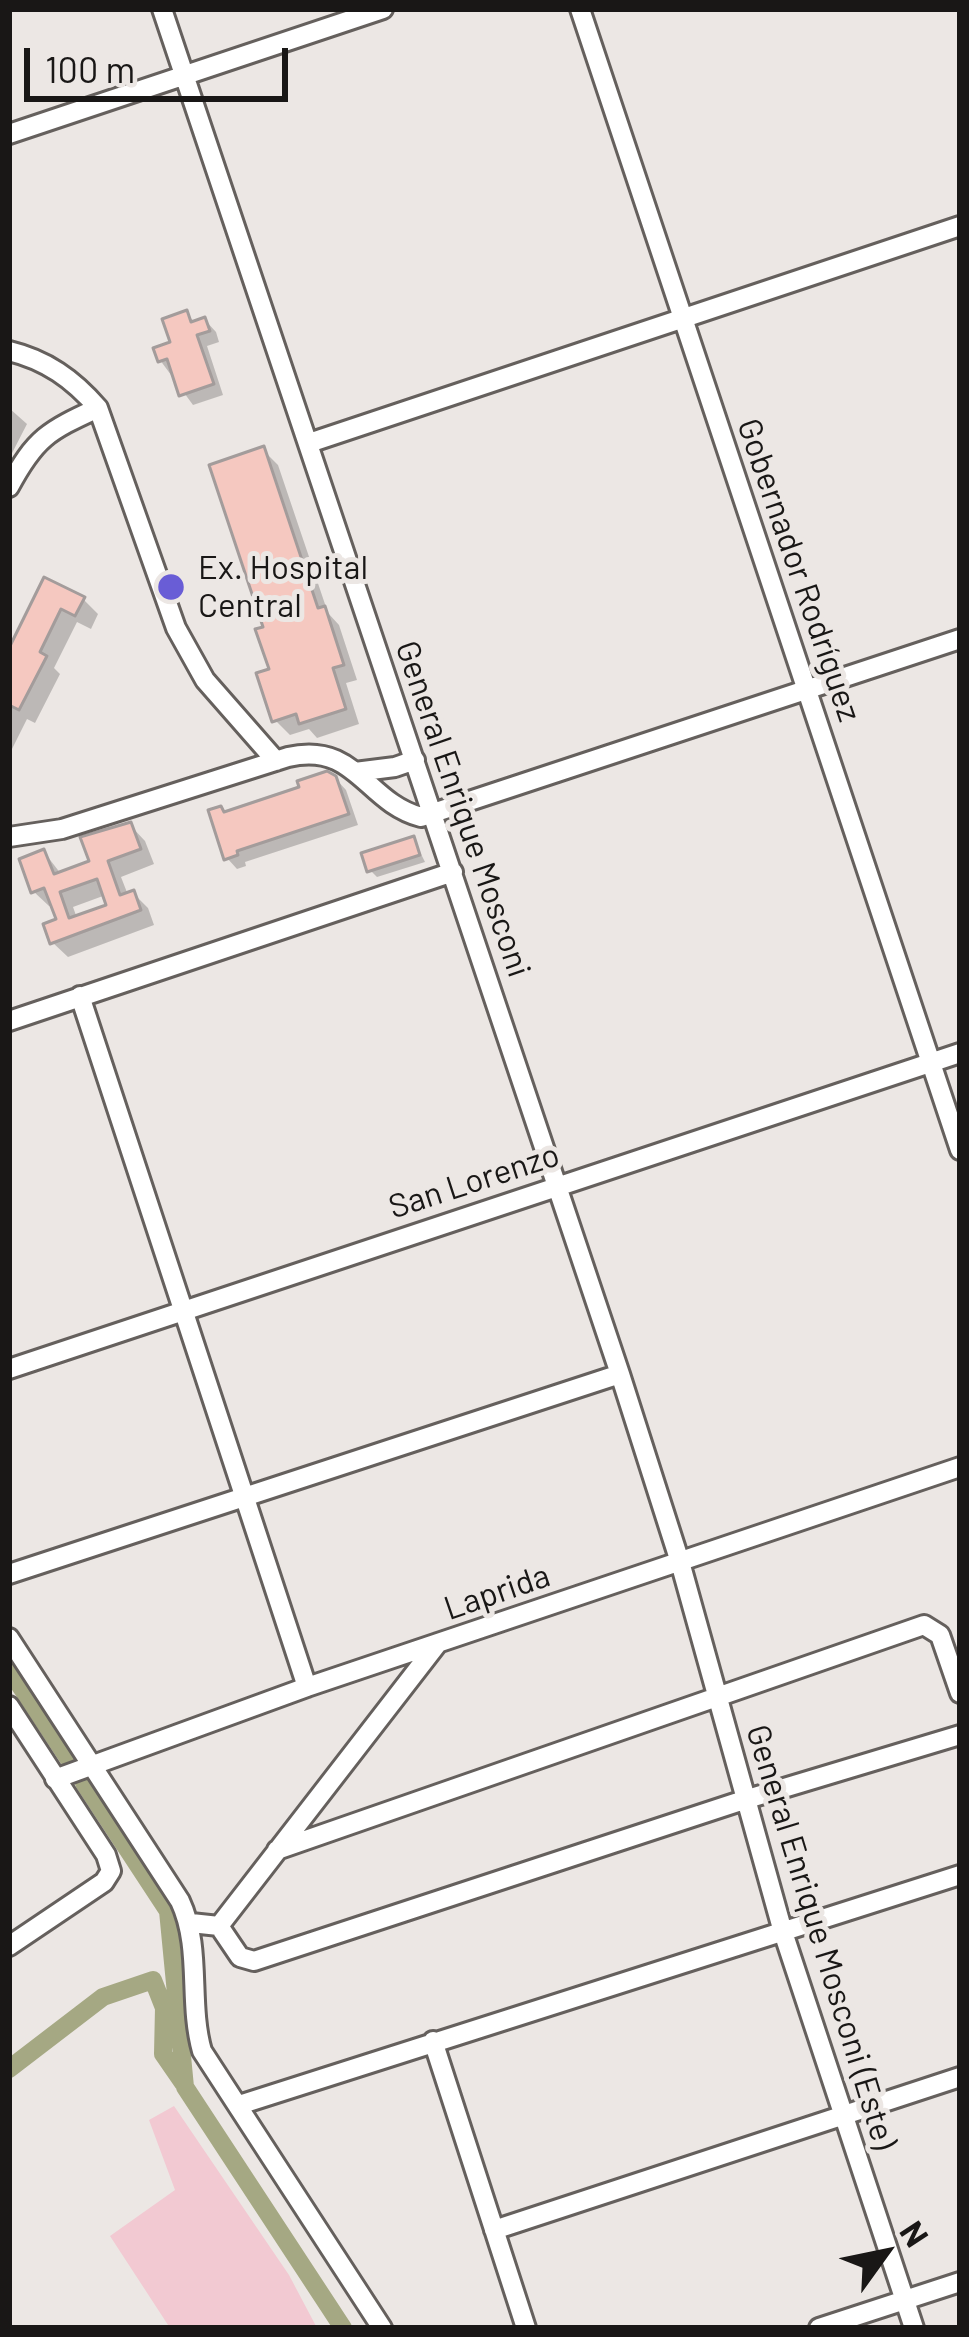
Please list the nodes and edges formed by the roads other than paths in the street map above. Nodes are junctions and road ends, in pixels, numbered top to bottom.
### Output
1 (162, 9) edge
2 (383, 9) edge
3 (580, 9) edge
4 (184, 76) junction
5 (9, 134) edge
6 (960, 226) edge
7 (682, 319) junction
8 (9, 351) edge
9 (98, 408) junction
10 (309, 443) junction
11 (9, 488) edge
12 (960, 640) edge
13 (809, 690) junction
14 (415, 760) junction
15 (276, 761) junction
16 (355, 772) junction
17 (433, 814) junction
18 (9, 837) edge
19 (453, 872) junction
20 (80, 996) junction
21 (9, 1021) edge
22 (960, 1053) edge
23 (932, 1063) junction
24 (960, 1150) edge
25 (558, 1184) junction
26 (182, 1310) junction
27 (9, 1369) edge
28 (620, 1374) junction
29 (960, 1467) edge
30 (242, 1495) junction
31 (680, 1562) junction
32 (9, 1574) edge
33 (9, 1638) edge
34 (438, 1643) junction
35 (307, 1687) junction
36 (960, 1693) edge
37 (716, 1697) junction
38 (12, 1717) edge
39 (960, 1735) edge
40 (93, 1765) junction
41 (56, 1779) junction
42 (744, 1799) junction
43 (277, 1850) junction
44 (960, 1875) edge
45 (190, 1923) junction
46 (219, 1926) junction
47 (783, 1932) junction
48 (9, 1946) edge
49 (433, 2041) junction
50 (960, 2077) edge
51 (238, 2105) junction
52 (844, 2115) junction
53 (494, 2230) junction
54 (960, 2282) edge
55 (904, 2300) junction
56 (382, 2328) edge
57 (526, 2328) edge
58 (819, 2328) edge
59 (914, 2328) edge

1 - 4 street, General Enrique Mosconi
2 - 4 street
3 - 7 street, Gobernador Rodríguez
4 - 5 street
4 - 10 street, General Enrique Mosconi
6 - 7 street
7 - 10 street
7 - 13 street, Gobernador Rodríguez
8 - 9 street
9 - 11 street
9 - 15 street
10 - 14 street, General Enrique Mosconi
12 - 13 street
13 - 17 street
13 - 23 street, Gobernador Rodríguez
14 - 16 street
14 - 17 street, General Enrique Mosconi
15 - 16 street
15 - 18 street
16 - 17 street
17 - 19 street, General Enrique Mosconi
19 - 20 street
19 - 25 street, General Enrique Mosconi
20 - 21 street
20 - 26 street
22 - 23 street, San Lorenzo
23 - 24 street, Gobernador Rodríguez
23 - 25 street, San Lorenzo
25 - 26 street, San Lorenzo
25 - 28 street, General Enrique Mosconi
26 - 27 street, San Lorenzo
26 - 30 street
28 - 30 street
28 - 31 street, General Enrique Mosconi
29 - 31 street, Laprida
30 - 32 street
30 - 35 street
31 - 34 street, Laprida
31 - 37 street, General Enrique Mosconi (Este)
33 - 40 street
34 - 35 street, Laprida
34 - 43 street
35 - 40 street, Laprida
36 - 37 street
37 - 42 street, General Enrique Mosconi (Este)
37 - 43 street
38 - 41 street
39 - 42 street
40 - 41 street, Laprida
40 - 45 street
41 - 48 street
42 - 46 street
42 - 47 street, General Enrique Mosconi (Este)
43 - 46 street
44 - 47 street
45 - 46 street
45 - 51 street
47 - 49 street
47 - 52 street, General Enrique Mosconi (Este)
49 - 51 street
49 - 53 street
50 - 52 street
51 - 56 street
52 - 53 street
52 - 55 street, General Enrique Mosconi (Este)
53 - 57 street
54 - 55 street
55 - 58 street
55 - 59 street, General Enrique Mosconi (Este)

